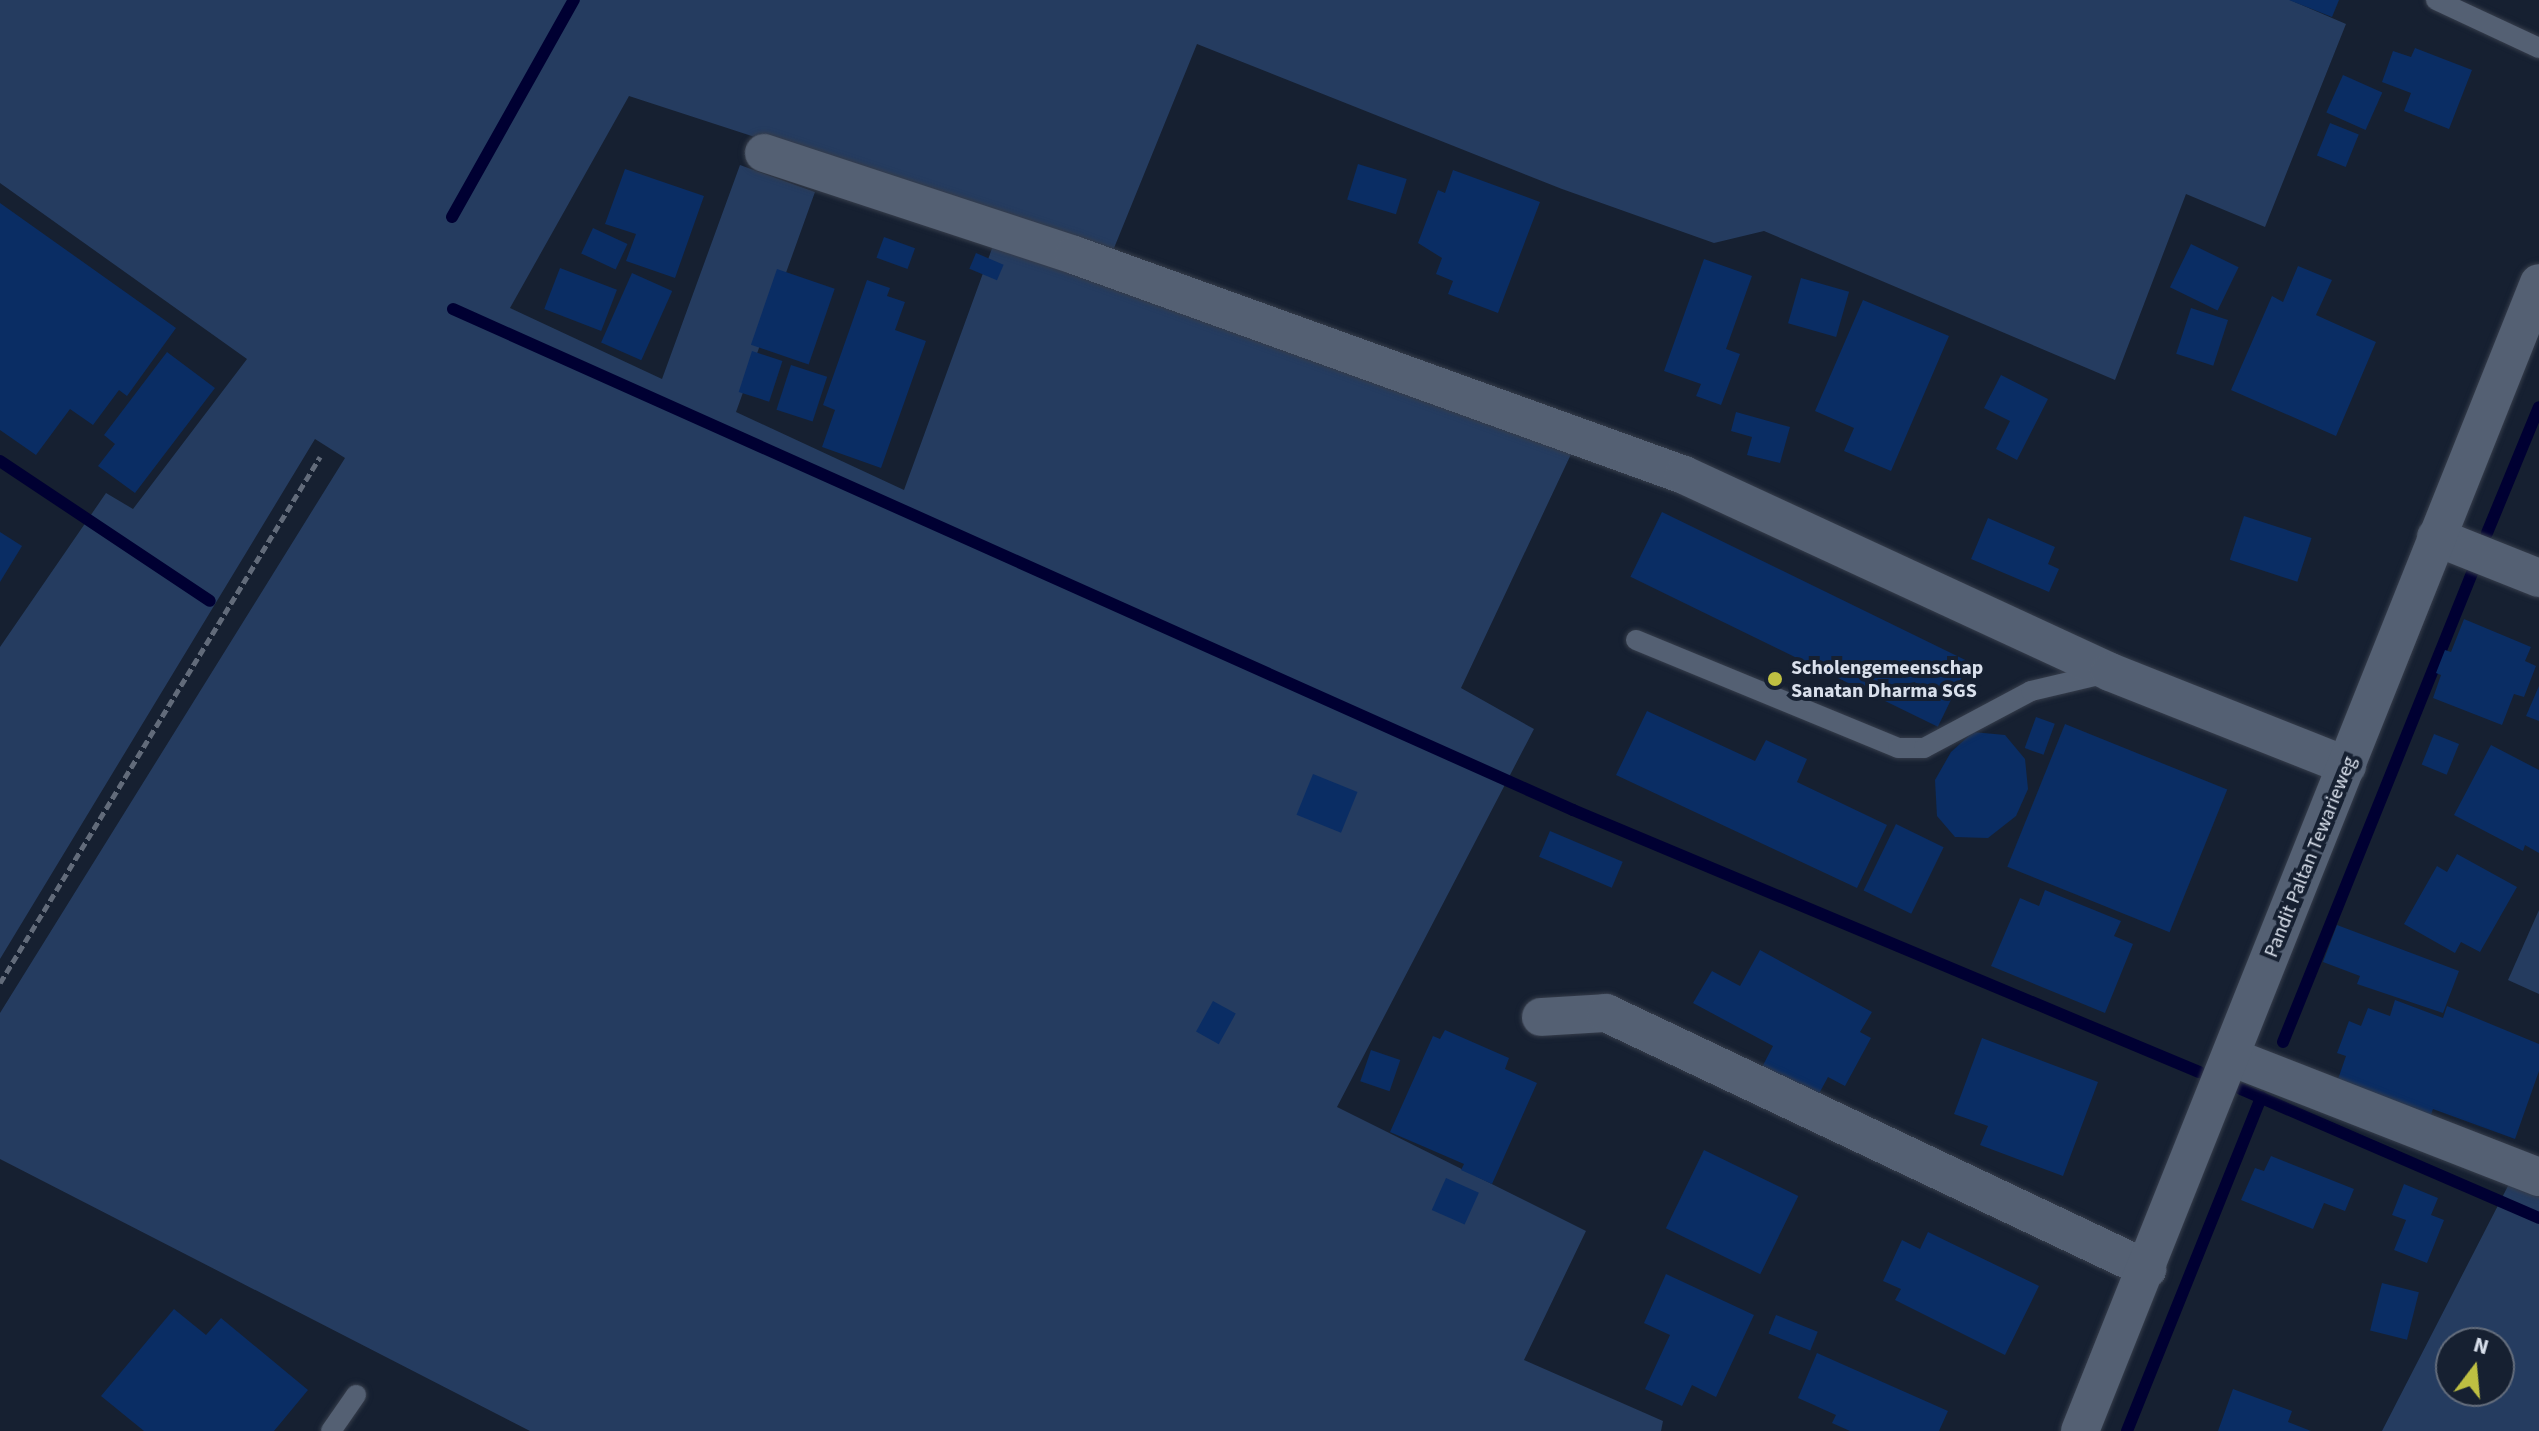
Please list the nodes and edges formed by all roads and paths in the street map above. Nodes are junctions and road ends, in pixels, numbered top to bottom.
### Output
1 (2436, 0) edge
2 (2539, 48) edge
3 (764, 153) dead end
4 (2539, 283) edge
5 (320, 457) dead end
6 (2436, 537) junction
7 (2539, 578) edge
8 (1636, 640) dead end
9 (2110, 672) junction
10 (2347, 766) junction
11 (0, 983) edge
12 (1541, 1017) dead end
13 (2231, 1057) junction
14 (2539, 1177) edge
15 (2147, 1269) junction
16 (356, 1395) dead end
17 (331, 1431) edge
18 (2080, 1431) edge

1 - 2 lane
3 - 9 street
4 - 6 street, Pandit Paltan Tewarieweg
5 - 11 path
6 - 7 street
6 - 10 street, Pandit Paltan Tewarieweg
8 - 9 lane
9 - 10 street
10 - 13 street, Pandit Paltan Tewarieweg
12 - 15 street
13 - 14 street
13 - 15 street, Pandit Paltan Tewarieweg
15 - 18 street, Pandit Paltan Tewarieweg
16 - 17 lane

